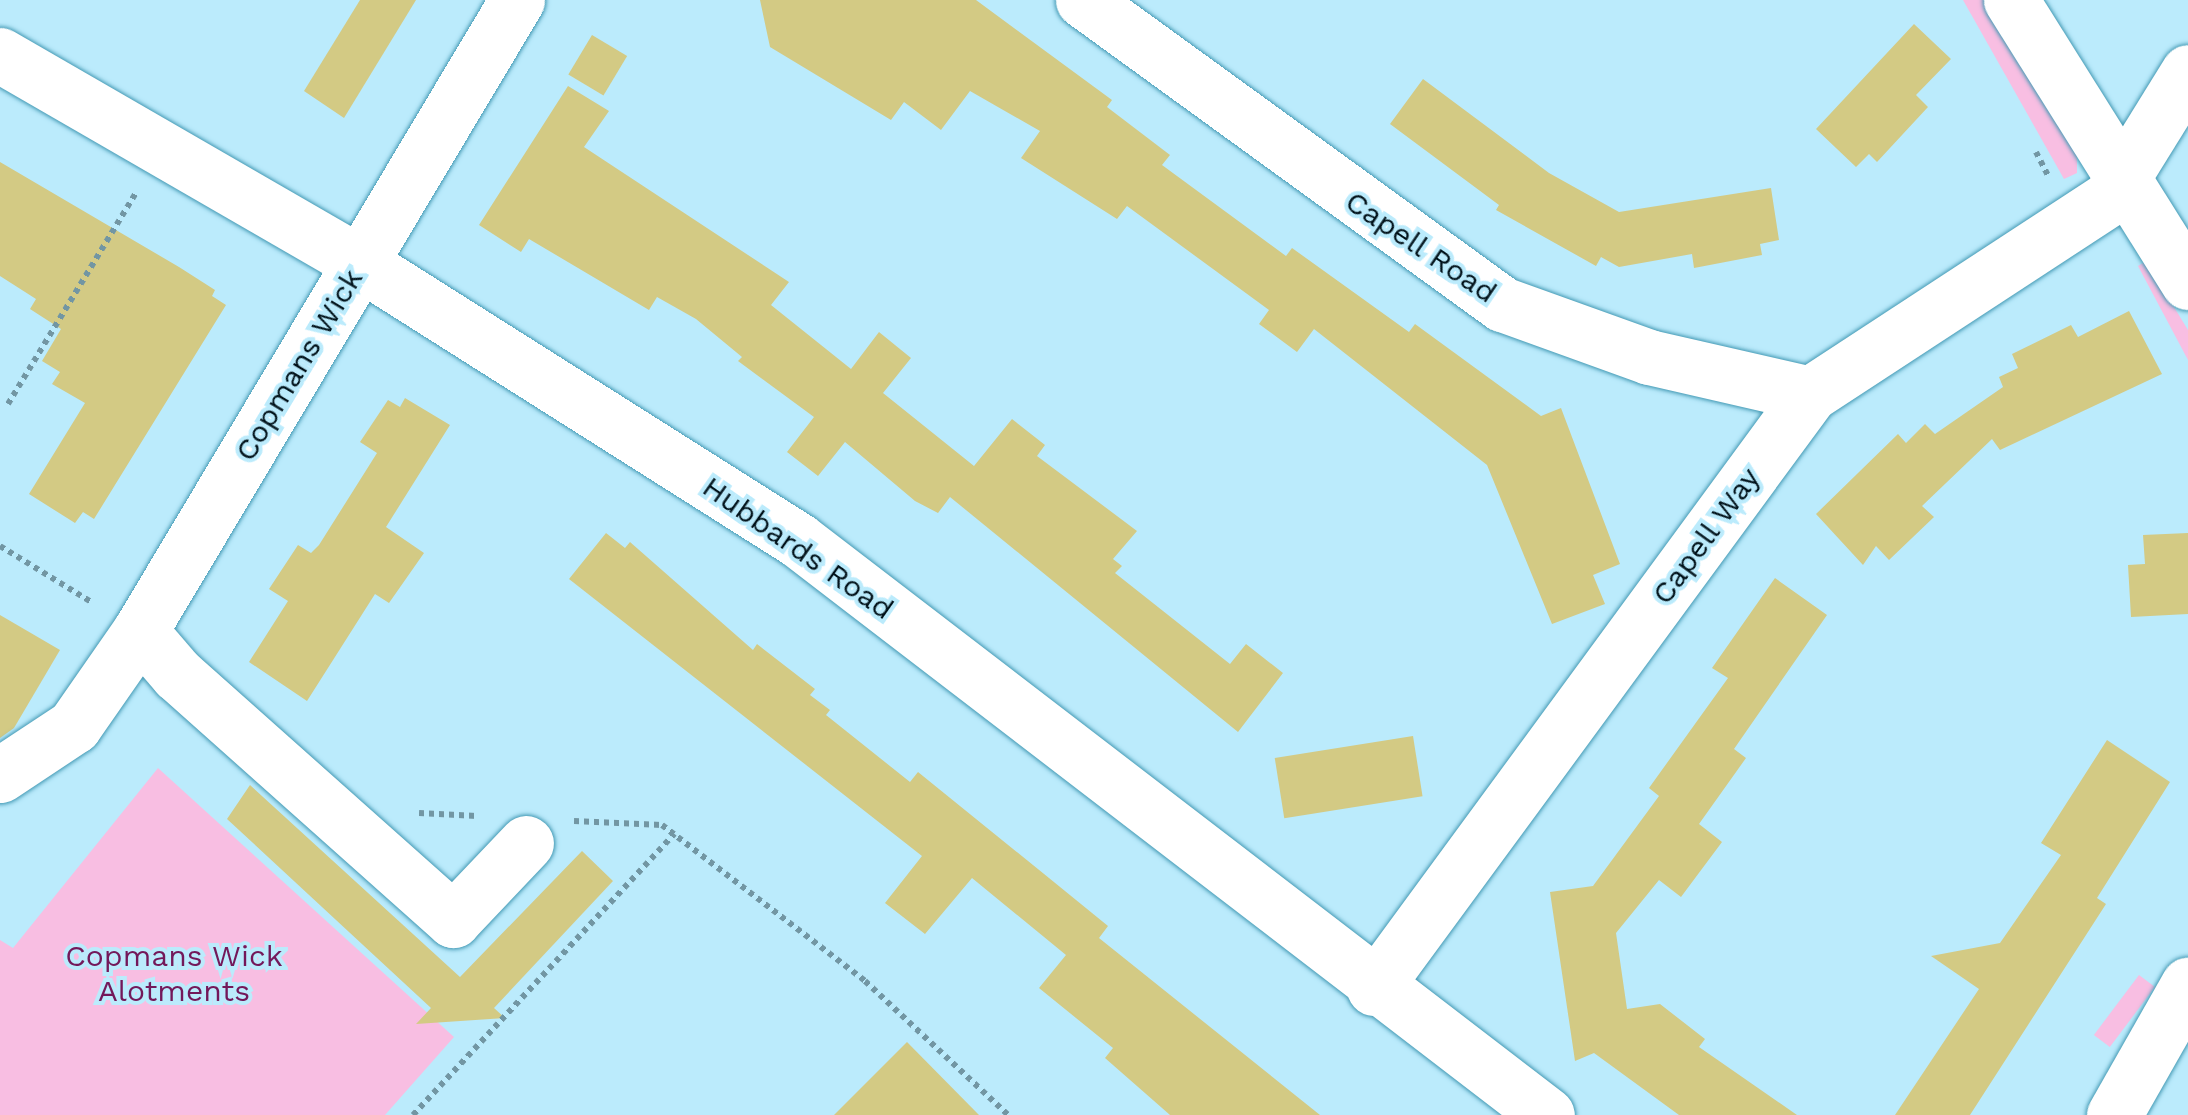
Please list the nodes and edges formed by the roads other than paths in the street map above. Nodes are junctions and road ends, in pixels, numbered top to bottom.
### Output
1 (518, 0) edge
2 (1083, 0) edge
3 (2011, 0) edge
4 (0, 55) edge
5 (2188, 72) edge
6 (2126, 178) junction
7 (360, 263) junction
8 (2188, 282) edge
9 (1810, 394) junction
10 (140, 631) junction
11 (0, 775) edge
12 (526, 843) dead end
13 (2188, 985) edge
14 (1374, 988) junction
15 (1546, 1115) edge
16 (2114, 1115) edge

1 - 7 street, Copmans Wick
2 - 9 street, Capell Road
3 - 6 street
4 - 7 street, Hubbards Road
5 - 6 street, Capell Way
6 - 8 street
6 - 9 street, Capell Way
7 - 10 street, Copmans Wick
7 - 14 street, Hubbards Road
9 - 14 street, Capell Way
10 - 11 street, Copmans Wick
10 - 12 street
13 - 16 street
14 - 15 street, Hubbards Road

